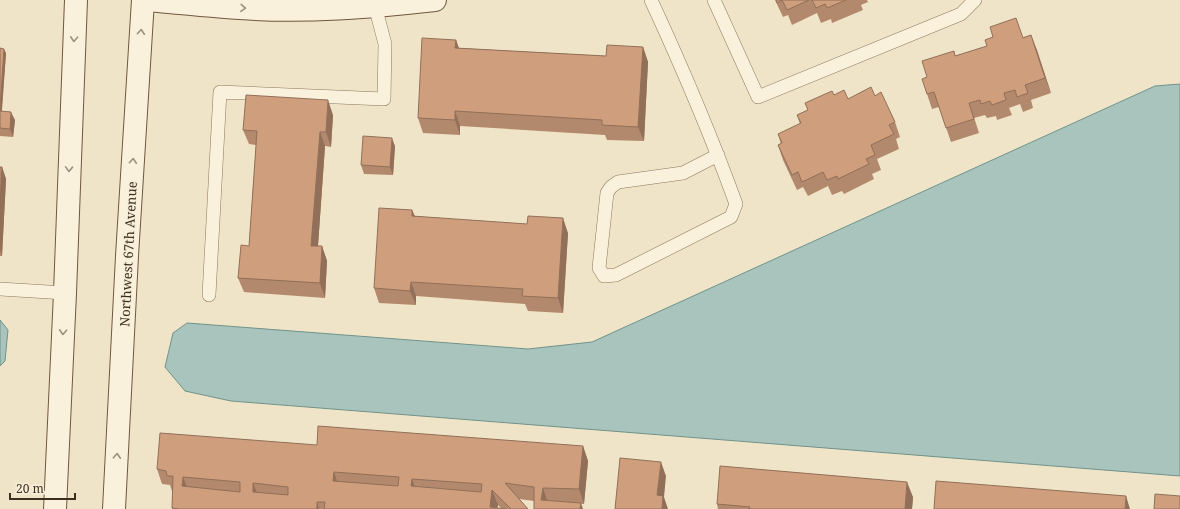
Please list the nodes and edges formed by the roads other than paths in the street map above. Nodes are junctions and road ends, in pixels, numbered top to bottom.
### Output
1 (76, 0) edge
2 (143, 0) edge
3 (149, 0) edge
4 (435, 0) edge
5 (651, 0) edge
6 (714, 0) edge
7 (975, 0) edge
8 (375, 6) junction
9 (718, 155) junction
10 (0, 289) edge
11 (65, 293) junction
12 (209, 295) dead end
13 (55, 509) edge
14 (114, 509) edge

1 -> 11 main road
14 -> 2 main road, Northwest 67th Avenue
3 -> 8 main road
4 - 8 main road
5 - 9 lane
6 - 7 lane
8 - 12 lane
9 - 9 lane
10 - 11 lane
11 -> 13 main road

